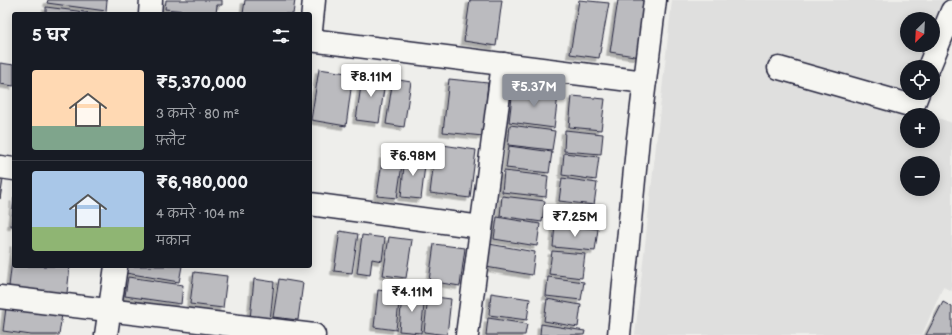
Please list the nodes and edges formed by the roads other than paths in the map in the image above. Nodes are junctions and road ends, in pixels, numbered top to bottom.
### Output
1 (151, 0) edge
2 (314, 0) edge
3 (655, 0) edge
4 (150, 12) edge
5 (952, 12) edge
6 (312, 20) edge
7 (312, 40) edge
8 (932, 60) edge
9 (503, 64) junction
10 (779, 68) dead end
11 (645, 82) junction
12 (915, 100) edge
13 (0, 167) edge
14 (12, 169) edge
15 (312, 204) edge
16 (481, 227) junction
17 (116, 268) edge
18 (0, 297) edge
19 (110, 310) junction
20 (106, 335) edge
21 (314, 335) edge
22 (467, 335) edge
23 (619, 335) edge

1 - 4 street
2 - 6 street
3 - 11 street
5 - 8 street
7 - 9 street
9 - 11 street
9 - 16 street
10 - 12 street
11 - 23 street
13 - 14 street
15 - 16 street
16 - 22 street
17 - 19 street
18 - 19 street
19 - 20 street
19 - 21 street

